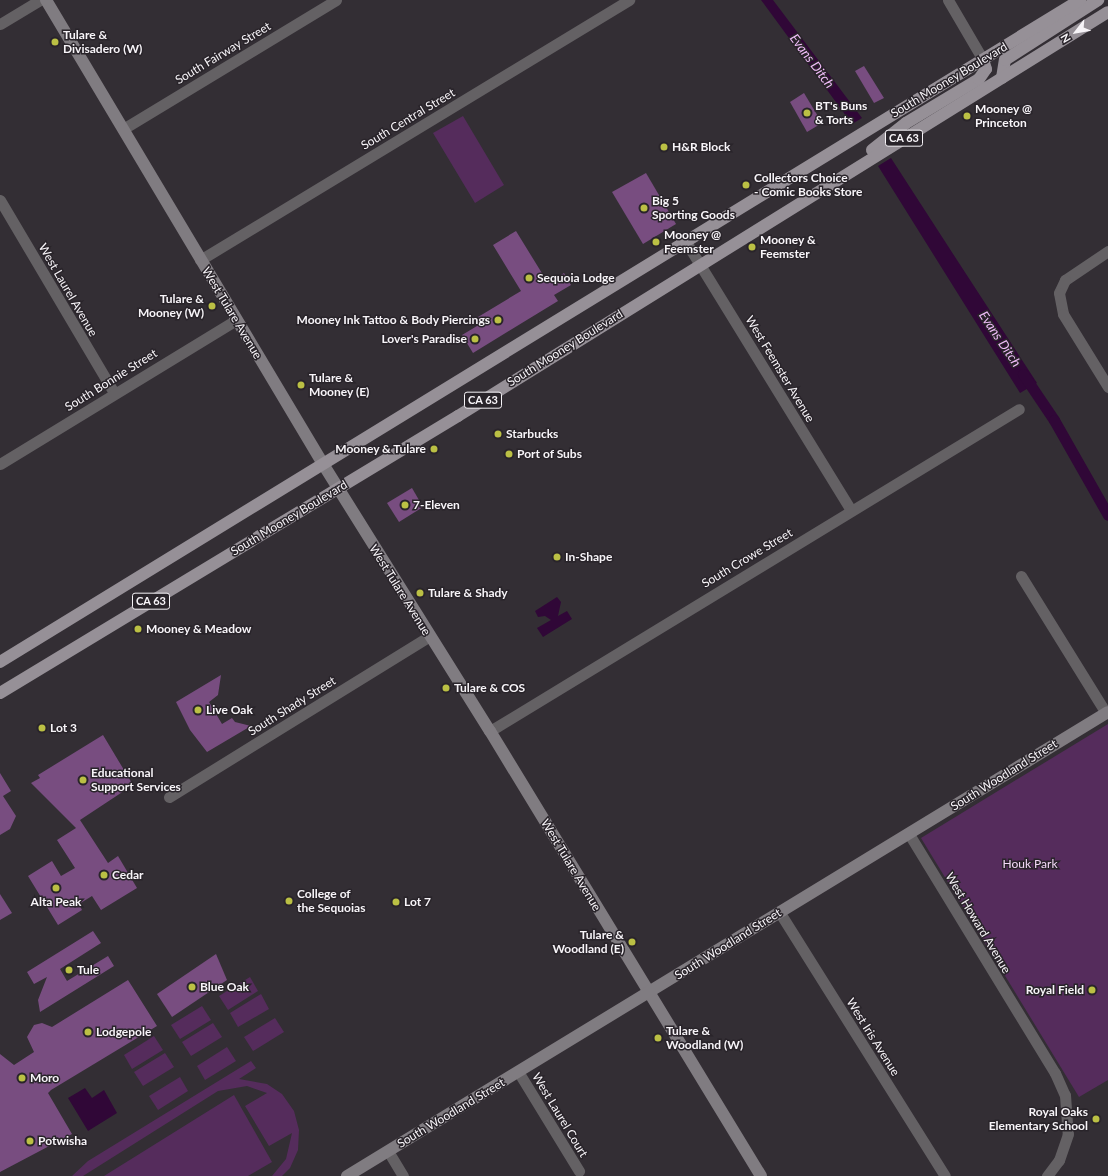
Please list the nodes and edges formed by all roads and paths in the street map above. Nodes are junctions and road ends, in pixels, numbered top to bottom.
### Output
1 (40, 0) edge
2 (46, 0) edge
3 (336, 0) edge
4 (629, 0) edge
5 (948, 0) edge
6 (1080, 0) edge
7 (1098, 0) edge
8 (1108, 12) edge
9 (0, 24) edge
10 (982, 60) junction
11 (1002, 78) junction
12 (123, 129) junction
13 (833, 182) junction
14 (0, 200) edge
15 (686, 242) junction
16 (1108, 251) edge
17 (200, 260) junction
18 (700, 264) junction
19 (236, 320) junction
20 (1108, 388) edge
21 (114, 393) junction
22 (1019, 409) dead end
23 (0, 464) edge
24 (322, 464) junction
25 (337, 488) junction
26 (851, 510) junction
27 (1021, 576) dead end
28 (428, 637) junction
29 (0, 662) edge
30 (0, 693) edge
31 (1107, 712) edge
32 (490, 731) junction
33 (169, 797) dead end
34 (909, 834) junction
35 (780, 913) junction
36 (648, 993) junction
37 (519, 1073) junction
38 (388, 1151) junction
39 (579, 1171) dead end
40 (757, 1175) edge
41 (347, 1176) edge
42 (404, 1176) edge
43 (945, 1176) edge
44 (1047, 1176) edge

1 - 9 street
2 - 12 street, West Tulare Avenue
3 - 12 street, South Fairway Street
4 - 17 street, South Central Street
5 - 10 street
6 - 10 main road, South Mooney Boulevard / CA 63
7 - 11 main road
8 - 11 main road, South Mooney Boulevard / CA 63
10 - 13 main road
10 - 15 main road, South Mooney Boulevard / CA 63
11 - 13 main road, South Mooney Boulevard / CA 63
12 - 17 street, West Tulare Avenue
13 - 18 main road, South Mooney Boulevard / CA 63
14 - 21 street, West Laurel Avenue
15 - 18 street, West Feemster Avenue
15 - 24 main road, South Mooney Boulevard / CA 63
16 - 20 street
17 - 19 street, West Tulare Avenue
18 - 25 main road, South Mooney Boulevard / CA 63
18 - 26 street, West Feemster Avenue
19 - 21 street, South Bonnie Street
19 - 24 street, West Tulare Avenue
21 - 23 street, South Bonnie Street
22 - 26 street, South Crowe Street
24 - 25 street, West Tulare Avenue
24 - 29 main road, South Mooney Boulevard / CA 63
25 - 28 street, West Tulare Avenue
25 - 30 main road, South Mooney Boulevard / CA 63
26 - 32 street, South Crowe Street
27 - 31 street
28 - 32 street, West Tulare Avenue
28 - 33 street, South Shady Street
31 - 34 street, South Woodland Street
32 - 36 street, West Tulare Avenue
34 - 35 street, South Woodland Street
34 - 44 street, West Howard Avenue
35 - 36 street, South Woodland Street
35 - 43 street, West Iris Avenue
36 - 37 street, South Woodland Street
36 - 40 street, West Tulare Avenue
37 - 38 street, South Woodland Street
37 - 39 street, West Laurel Court
38 - 41 street, South Woodland Street
38 - 42 street

